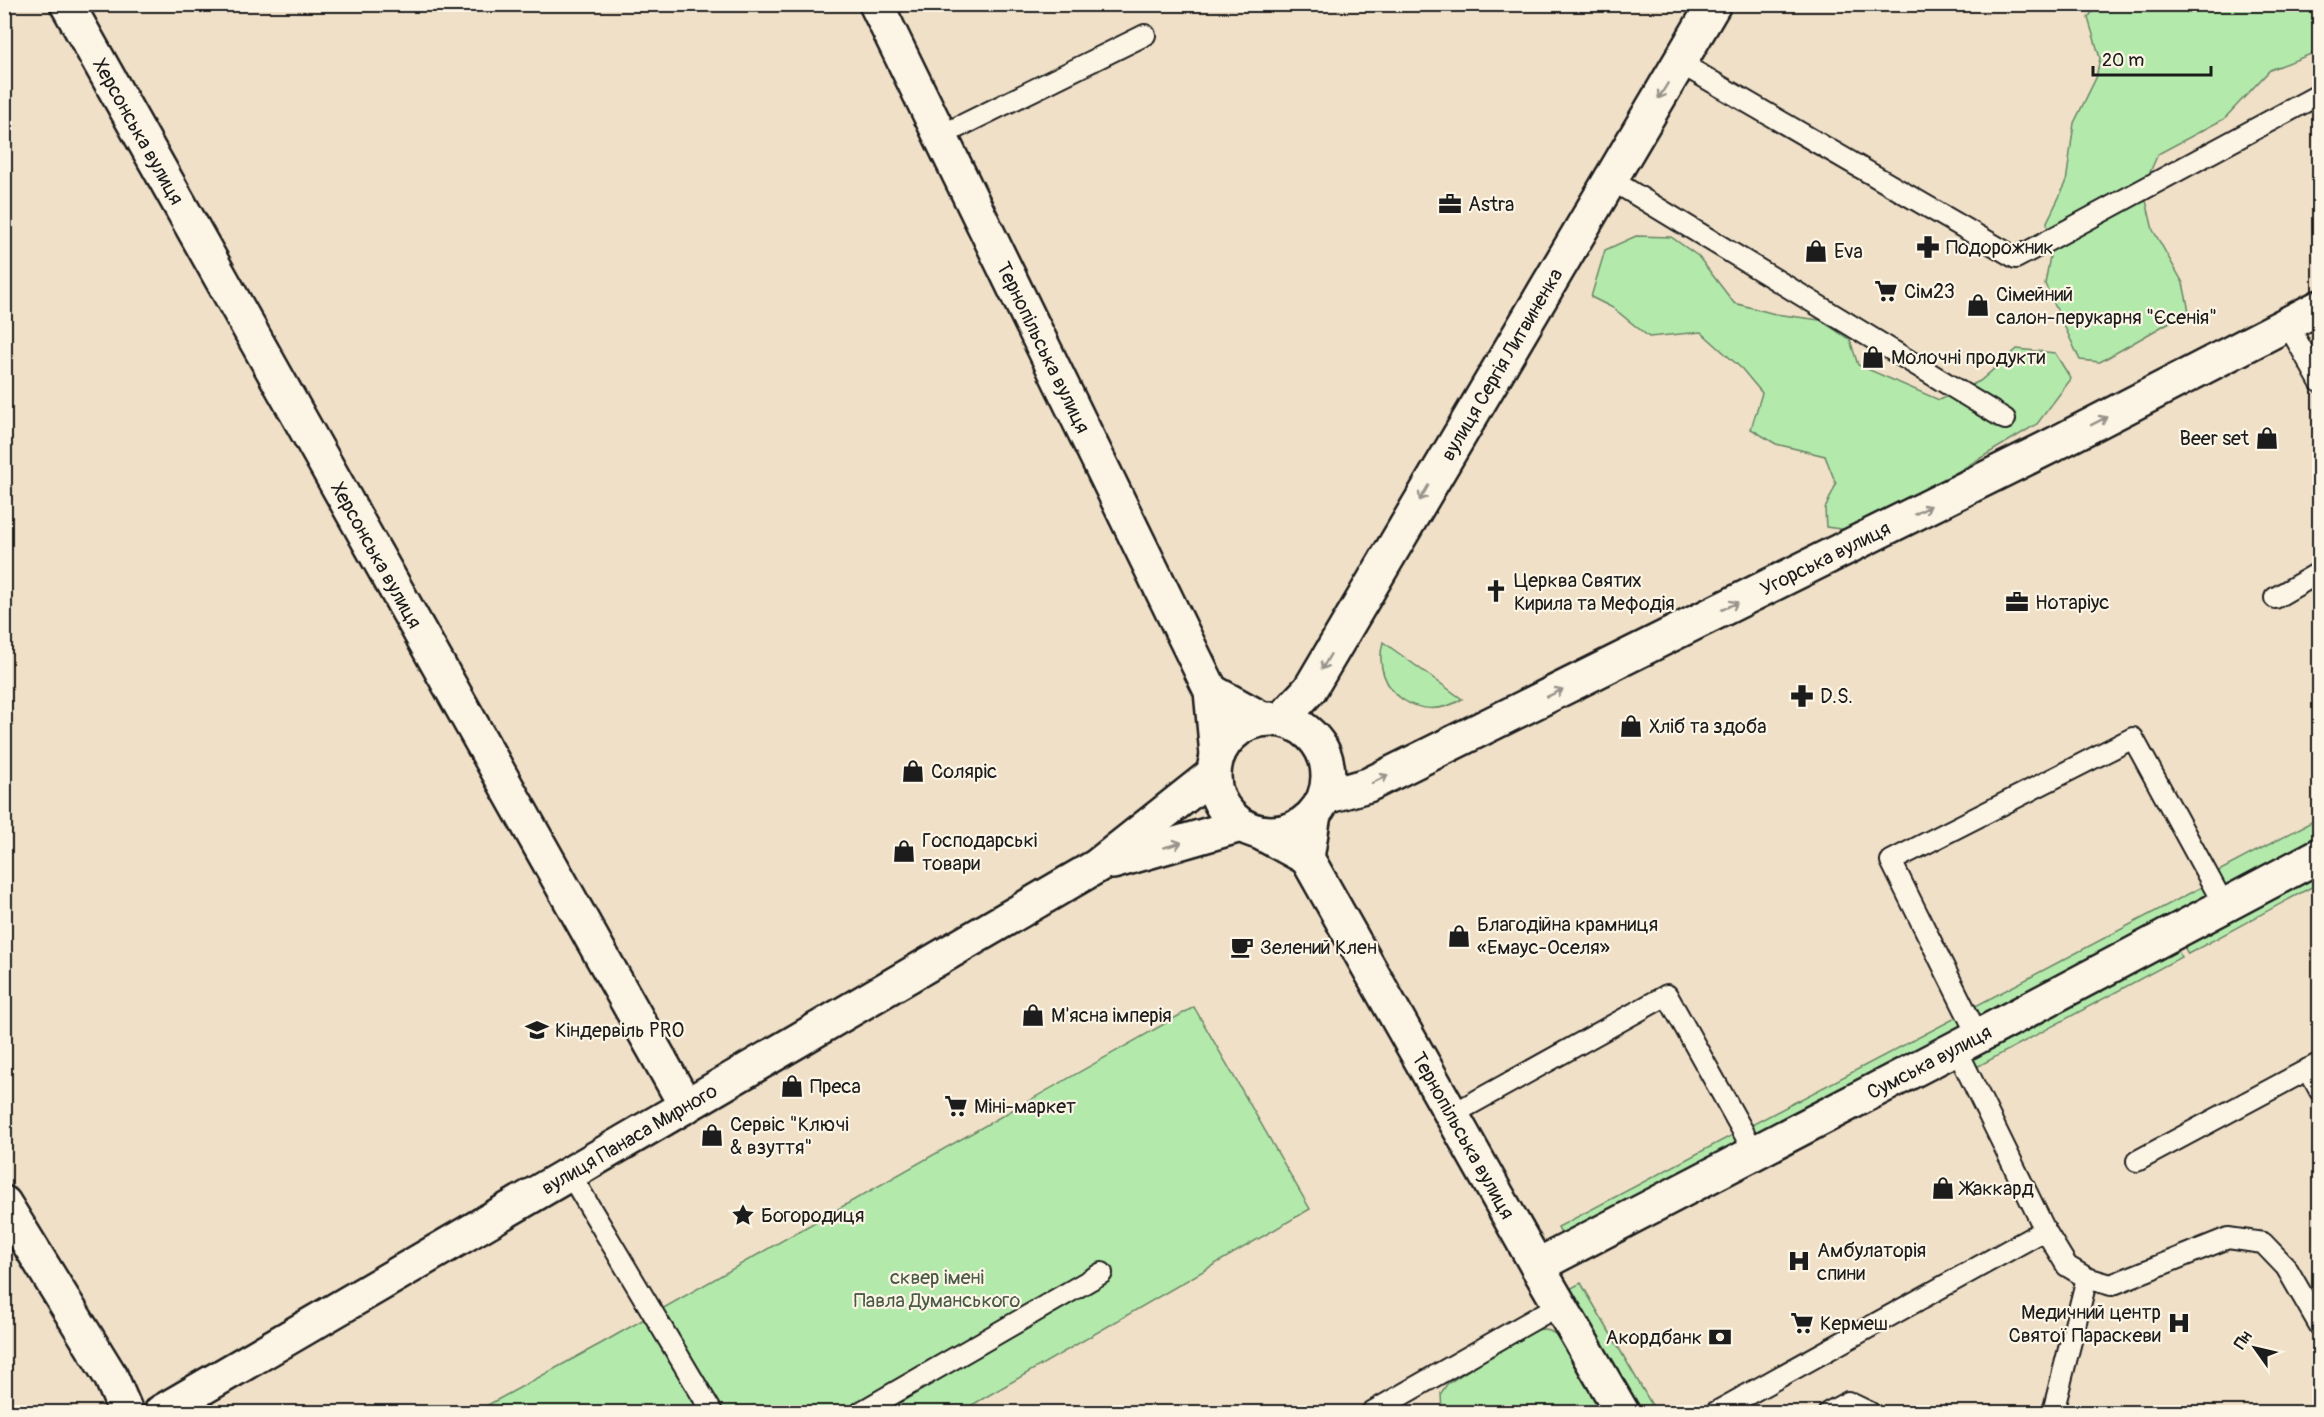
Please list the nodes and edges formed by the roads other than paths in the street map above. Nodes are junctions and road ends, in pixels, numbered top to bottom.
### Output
1 (68, 4) edge
2 (876, 4) edge
3 (1714, 4) edge
4 (1145, 35) dead end
5 (1680, 63) junction
6 (2319, 94) edge
7 (940, 136) junction
8 (1610, 179) junction
9 (2319, 307) edge
10 (2287, 323) junction
11 (2319, 382) edge
12 (2005, 419) dead end
13 (2319, 572) edge
14 (2275, 597) dead end
15 (1211, 691) junction
16 (1272, 719) junction
17 (1215, 765) junction
18 (1319, 805) junction
19 (1250, 829) junction
20 (2319, 855) edge
21 (1307, 858) junction
22 (1097, 866) junction
23 (2224, 905) junction
24 (1967, 1042) junction
25 (2314, 1066) edge
26 (2319, 1091) edge
27 (686, 1106) junction
28 (1451, 1115) junction
29 (1755, 1152) junction
30 (2138, 1161) dead end
31 (570, 1174) junction
32 (4, 1203) edge
33 (2045, 1230) junction
34 (1537, 1266) junction
35 (1102, 1273) dead end
36 (2087, 1278) junction
37 (1559, 1305) junction
38 (2319, 1326) edge
39 (126, 1413) edge
40 (161, 1413) edge
41 (712, 1413) edge
42 (861, 1413) edge
43 (1372, 1413) edge
44 (1622, 1413) edge
45 (1716, 1413) edge
46 (1829, 1413) edge
47 (1869, 1413) edge
48 (2053, 1413) edge

1 - 27 street, Херсонська вулиця
2 - 7 street, Тернопільська вулиця
3 - 5 street, вулиця Сергія Литвиненка
4 - 7 lane
5 - 6 lane
5 -> 8 street, вулиця Сергія Литвиненка
7 - 15 street, Тернопільська вулиця
8 - 12 lane
8 -> 16 street, вулиця Сергія Литвиненка
9 - 10 street, Угорська вулиця
10 - 11 lane
18 -> 10 street, Угорська вулиця
13 - 14 lane
15 - 16 street
15 - 17 street, Тернопільська вулиця
16 - 17 street
16 - 18 street
17 - 19 street
17 - 22 street, вулиця Панаса Мирного
18 - 19 street
18 - 21 street
19 - 21 street
22 -> 19 street, вулиця Панаса Мирного
20 - 23 street, Сумська вулиця
21 - 28 street, Тернопільська вулиця
22 - 27 street, вулиця Панаса Мирного
23 - 24 street, Сумська вулиця
23 - 24 lane
24 - 29 street, Сумська вулиця
24 - 33 lane
25 - 26 lane
25 - 30 lane
27 - 31 street, вулиця Панаса Мирного
28 - 29 lane
28 - 34 street, Тернопільська вулиця
29 - 34 street, Сумська вулиця
31 - 40 street, вулиця Панаса Мирного
31 - 41 lane
32 - 39 street
33 - 36 lane
33 - 45 lane
34 - 37 street, Тернопільська вулиця
35 - 42 lane
36 - 38 lane
36 - 48 lane
37 - 43 lane
37 - 44 street, Тернопільська вулиця
46 - 47 lane

